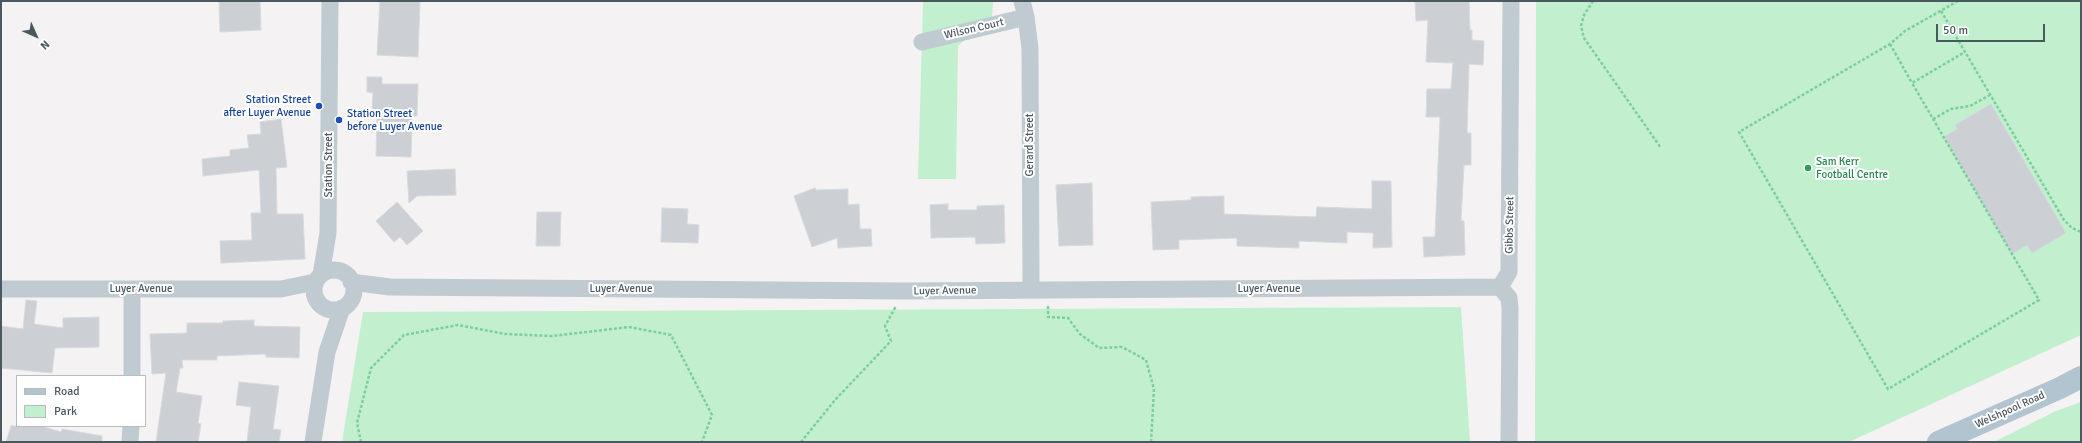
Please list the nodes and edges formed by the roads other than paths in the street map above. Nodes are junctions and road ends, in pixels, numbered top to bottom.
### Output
1 (330, 1) edge
2 (1022, 1) edge
3 (1511, 1) edge
4 (1026, 17) junction
5 (922, 42) dead end
6 (328, 233) junction
7 (346, 277) junction
8 (318, 279) junction
9 (390, 287) junction
10 (1500, 287) junction
11 (1, 289) edge
12 (132, 289) junction
13 (281, 290) junction
14 (1039, 290) junction
15 (319, 303) junction
16 (347, 304) junction
17 (326, 352) junction
18 (132, 375) edge
19 (2081, 377) edge
20 (131, 427) edge
21 (130, 442) edge
22 (313, 442) edge
23 (1509, 442) edge
24 (1938, 442) edge

1 - 6 street, Station Street
2 - 4 street, Gerard Street
3 - 10 street, Gibbs Street
4 - 5 street, Wilson Court
4 - 14 street, Gerard Street
6 - 7 street, Station Street
6 - 8 street, Station Street
7 - 8 street
7 - 9 street, Luyer Avenue
7 - 16 street
8 - 13 street, Luyer Avenue
8 - 15 street
9 - 14 street, Luyer Avenue
9 - 16 street, Luyer Avenue
10 - 14 street, Luyer Avenue
10 - 23 street
11 - 12 street, Luyer Avenue
12 - 13 street, Luyer Avenue
12 - 18 street
13 - 15 street, Luyer Avenue
15 - 16 street
15 - 17 street
16 - 17 street
17 - 22 street
19 - 24 main road, Welshpool Road
20 - 21 street

